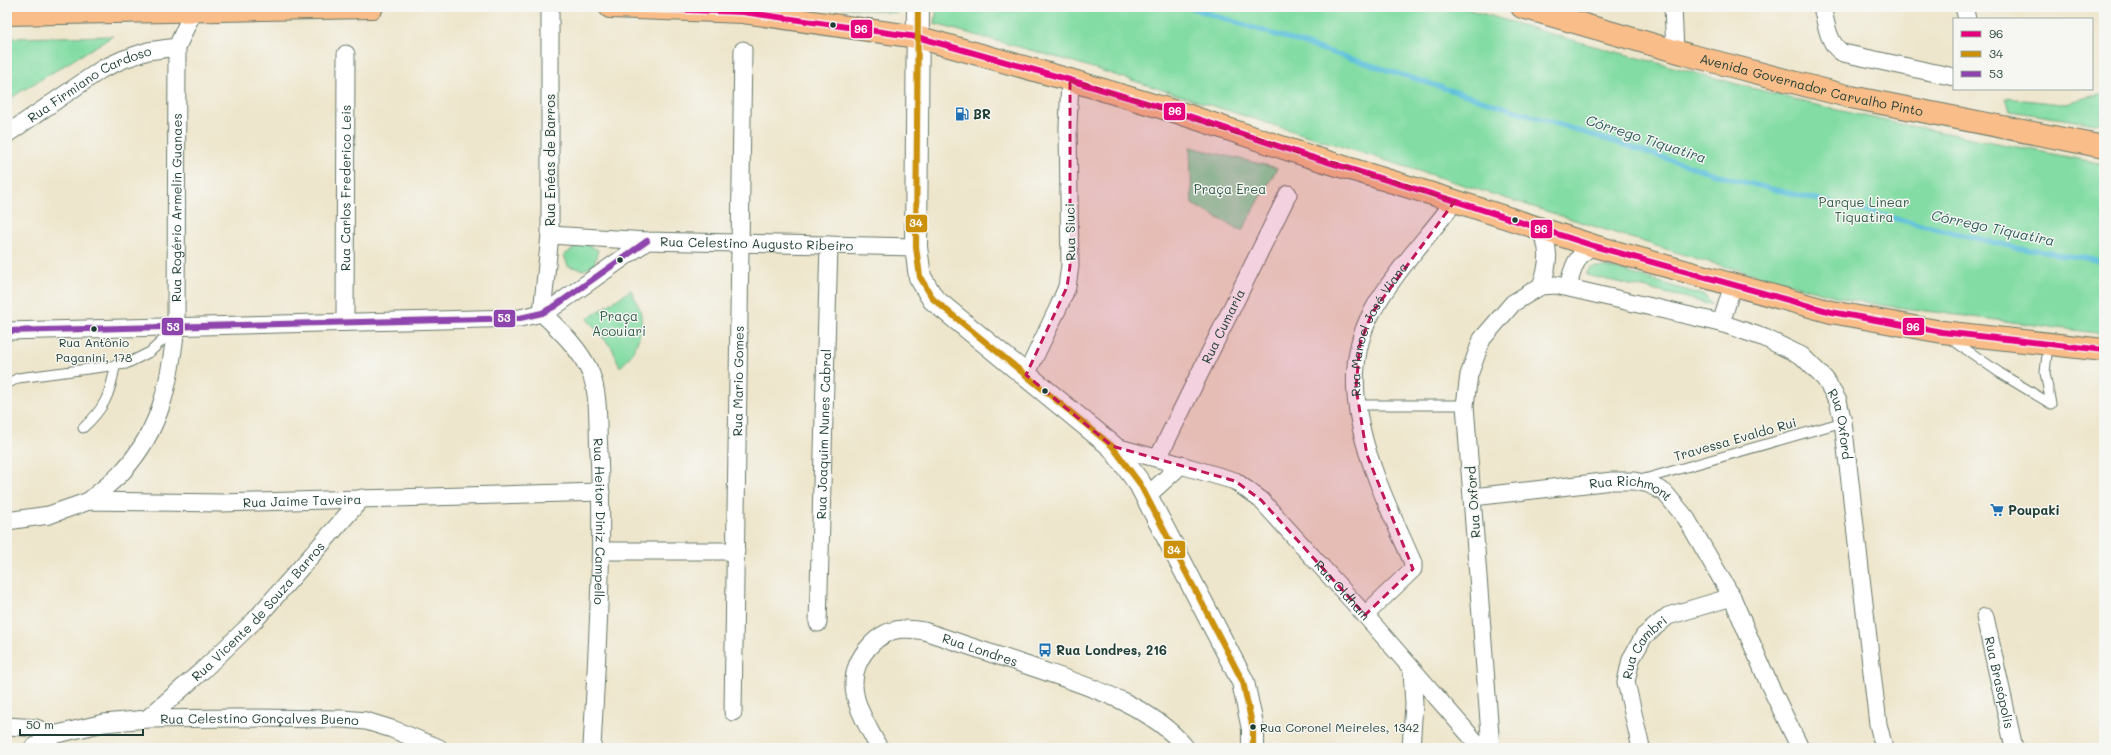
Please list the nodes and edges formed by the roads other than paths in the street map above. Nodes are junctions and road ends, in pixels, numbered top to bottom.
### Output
1 (372, 7) edge
2 (550, 7) edge
3 (610, 7) edge
4 (918, 7) edge
5 (1522, 7) edge
6 (1673, 7) edge
7 (1822, 7) edge
8 (1964, 7) edge
9 (194, 9) junction
10 (7, 14) edge
11 (1967, 18) edge
12 (917, 37) junction
13 (177, 47) junction
14 (743, 50) dead end
15 (1675, 51) junction
16 (346, 54) dead end
17 (1953, 77) edge
18 (1070, 80) junction
19 (7, 134) edge
20 (2104, 147) edge
21 (1288, 194) dead end
22 (1455, 201) junction
23 (1537, 227) junction
24 (550, 235) junction
25 (647, 241) junction
26 (740, 243) junction
27 (829, 245) junction
28 (1594, 246) junction
29 (916, 247) junction
30 (1733, 285) junction
31 (1541, 286) junction
32 (1568, 287) junction
33 (542, 313) junction
34 (345, 322) junction
35 (1721, 323) junction
36 (7, 331) edge
37 (176, 331) junction
38 (1942, 332) junction
39 (2048, 344) junction
40 (2104, 350) edge
41 (115, 367) junction
42 (1026, 375) junction
43 (7, 384) edge
44 (1358, 405) junction
45 (1465, 405) junction
46 (1843, 422) junction
47 (83, 428) dead end
48 (1112, 446) junction
49 (1158, 458) junction
50 (1180, 465) junction
51 (1634, 482) junction
52 (601, 492) junction
53 (1147, 496) junction
54 (1472, 497) junction
55 (362, 498) junction
56 (89, 501) junction
57 (7, 521) edge
58 (601, 551) junction
59 (736, 551) junction
60 (1732, 597) junction
61 (1365, 615) junction
62 (1985, 616) dead end
63 (818, 624) dead end
64 (1412, 670) junction
65 (733, 712) dead end
66 (147, 719) junction
67 (7, 726) edge
68 (53, 735) junction
69 (1480, 747) edge
70 (33, 748) edge
71 (439, 748) edge
72 (592, 748) edge
73 (879, 748) edge
74 (1186, 748) edge
75 (1253, 748) edge
76 (1411, 748) edge
77 (1641, 748) edge
78 (1800, 748) edge
79 (1884, 748) edge
80 (2014, 748) edge

1 - 9 main road
2 - 24 street, Rua Enéas de Barros
3 - 12 main road
4 - 12 street
5 - 15 main road, Avenida Governador Carvalho Pinto
6 - 15 street
7 - 17 street
8 - 11 street
9 - 10 main road
9 - 13 street, Rua Rogério Armelin Guanaes
12 - 18 main road
12 - 29 street
13 - 19 street, Rua Firmiano Cardoso
13 - 37 street, Rua Rogério Armelin Guanaes
14 - 26 street, Rua Mario Gomes
15 - 20 main road, Avenida Governador Carvalho Pinto
16 - 34 street, Rua Carlos Frederico Leis
18 - 22 main road
18 - 42 street, Rua Siuci
21 - 49 street, Rua Cumaria
22 - 23 main road
22 - 44 street, Rua Manoel José Viana
23 - 28 main road
23 - 31 street
24 - 25 street, Rua Celestino Augusto Ribeiro
24 - 33 street, Rua Enéas de Barros
25 - 26 street, Rua Celestino Augusto Ribeiro
25 - 33 street
26 - 27 street, Rua Celestino Augusto Ribeiro
26 - 59 street, Rua Mario Gomes
27 - 29 street, Rua Celestino Augusto Ribeiro
27 - 63 street, Rua Joaquim Nunes Cabral
28 - 30 main road
28 - 32 street
29 - 42 street
30 - 35 street
30 - 38 main road
31 - 32 street, Rua Oxford
31 - 45 street, Rua Oxford
32 - 35 street, Rua Oxford
33 - 34 street
33 - 52 street, Rua Heitor Diniz Campello
34 - 37 street
35 - 46 street, Rua Oxford
36 - 37 street
37 - 41 lane
37 - 56 street, Rua Rogério Armelin Guanaes
38 - 39 main road
38 - 39 lane
39 - 40 main road
41 - 43 lane
41 - 47 lane
42 - 48 street
44 - 45 lane
44 - 61 street, Rua Manoel José Viana
45 - 54 street, Rua Oxford
46 - 51 lane, Travessa Evaldo Rui
46 - 79 street, Rua Oxford
48 - 49 street, Rua Oldham
48 - 53 street
49 - 50 street, Rua Oldham
50 - 53 street
50 - 61 street, Rua Oldham
51 - 54 street, Rua Richmont
51 - 60 street, Rua Richmont
52 - 55 street, Rua Jaime Taveira
52 - 58 street, Rua Heitor Diniz Campello
53 - 75 street
54 - 69 street, Rua Oxford
55 - 56 street, Rua Jaime Taveira
55 - 66 street, Rua Vicente de Souza Barros
56 - 57 street, Rua Jaime Taveira
58 - 59 street
58 - 72 street, Rua Heitor Diniz Campello
59 - 65 street, Rua Mario Gomes
60 - 77 street, Rua Cambri
60 - 78 street
61 - 64 street, Rua Oldham
62 - 80 street, Rua Brasópolis
64 - 69 street, Rua Oldham
64 - 76 street
66 - 68 street, Rua Celestino Gonçalves Bueno
66 - 71 street, Rua Celestino Gonçalves Bueno
67 - 68 street
68 - 70 street, Rua Celestino Gonçalves Bueno
73 - 74 street, Rua Londres

